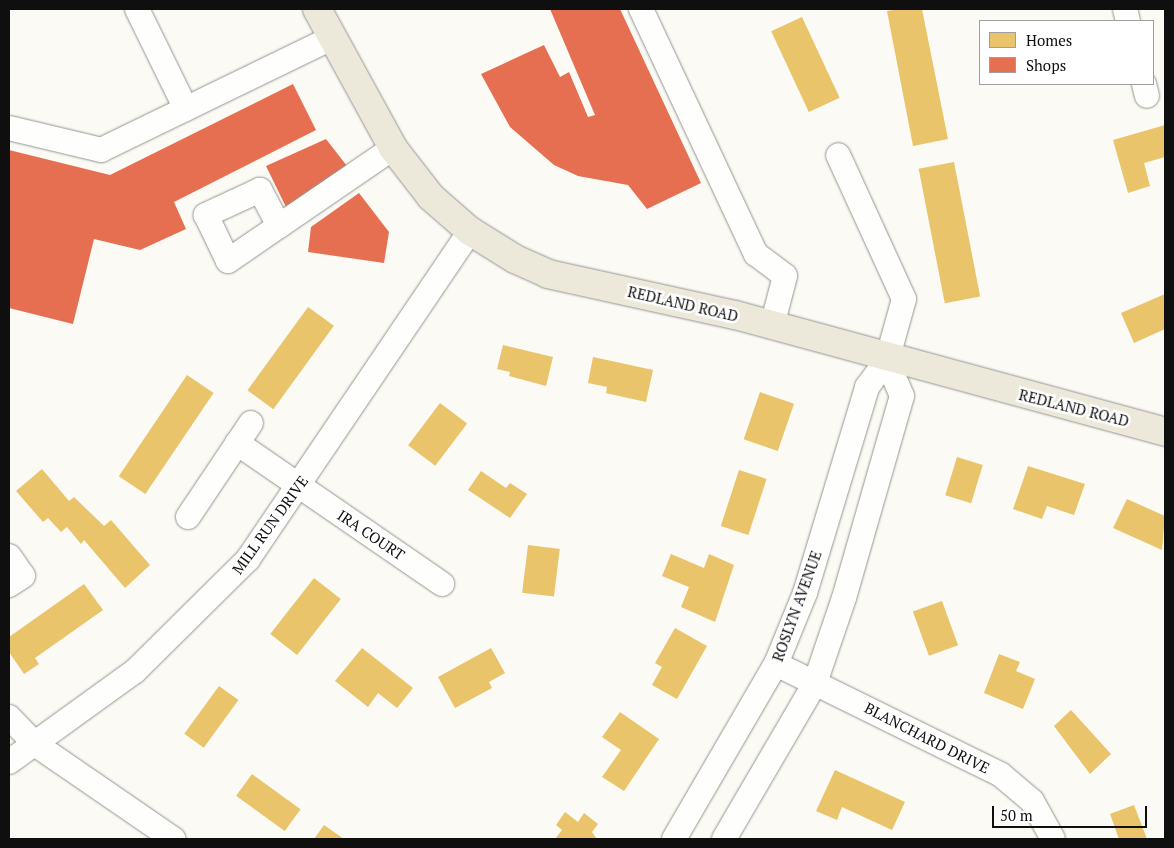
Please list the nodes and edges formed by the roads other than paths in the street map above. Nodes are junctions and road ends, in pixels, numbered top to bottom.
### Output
1 (137, 9) edge
2 (317, 9) edge
3 (641, 9) edge
4 (332, 38) junction
5 (186, 109) junction
6 (9, 128) edge
7 (394, 148) junction
8 (838, 155) dead end
9 (279, 226) dead end
10 (470, 231) junction
11 (772, 326) junction
12 (887, 360) junction
13 (251, 423) dead end
14 (1165, 432) edge
15 (237, 443) junction
16 (299, 487) junction
17 (188, 517) dead end
18 (9, 556) edge
19 (442, 584) dead end
20 (9, 585) edge
21 (776, 664) junction
22 (815, 683) junction
23 (9, 717) edge
24 (35, 744) junction
25 (9, 762) edge
26 (173, 839) edge
27 (674, 839) edge
28 (724, 839) edge
29 (1053, 839) edge

1 - 5 street
2 - 4 main road, REDLAND ROAD
3 - 11 street
4 - 5 street
4 - 7 main road, REDLAND ROAD
5 - 6 street
7 - 9 street
7 - 10 main road, REDLAND ROAD
8 - 12 street, ROSLYN AVENUE
10 - 11 main road, REDLAND ROAD
10 - 16 street, MILL RUN DRIVE
11 - 12 main road, REDLAND ROAD
12 - 14 main road, REDLAND ROAD
12 - 21 street, ROSLYN AVENUE
12 - 22 street
13 - 15 street
15 - 16 street, IRA COURT
15 - 17 street
16 - 19 street, IRA COURT
16 - 24 street, MILL RUN DRIVE
18 - 20 street
21 - 22 street, BLANCHARD DRIVE
21 - 27 street, ROSLYN AVENUE
22 - 28 street
22 - 29 street, BLANCHARD DRIVE
23 - 24 street
24 - 25 street, MILL RUN DRIVE
24 - 26 street

